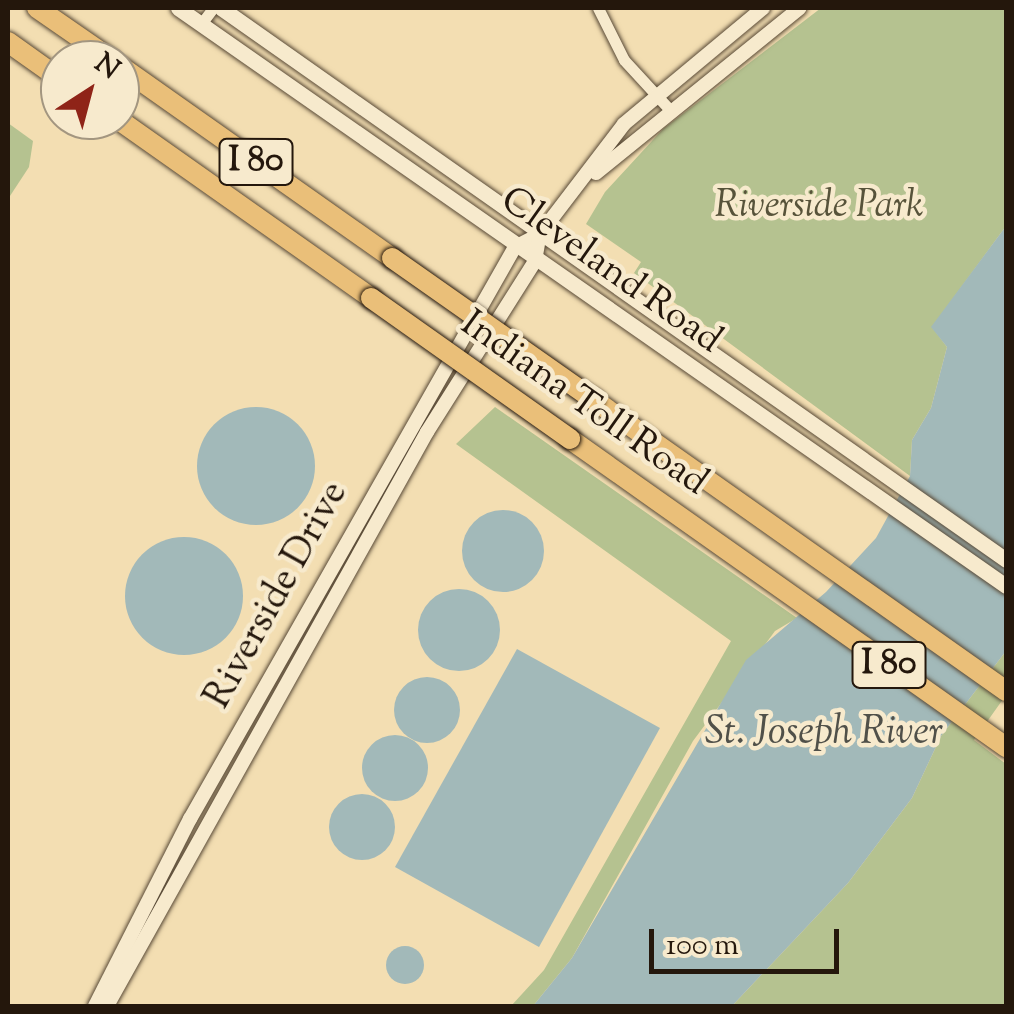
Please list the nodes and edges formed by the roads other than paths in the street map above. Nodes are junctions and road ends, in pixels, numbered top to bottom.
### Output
1 (37, 8) edge
2 (178, 8) edge
3 (213, 8) edge
4 (221, 8) edge
5 (598, 8) edge
6 (763, 8) edge
7 (800, 8) edge
8 (201, 24) junction
9 (83, 40) edge
10 (8, 42) edge
11 (40, 64) edge
12 (140, 80) edge
13 (655, 94) junction
14 (670, 110) junction
15 (140, 135) edge
16 (588, 180) junction
17 (540, 234) junction
18 (515, 247) junction
19 (535, 261) junction
20 (1006, 560) edge
21 (1006, 586) edge
22 (1006, 691) edge
23 (1006, 747) edge
24 (95, 1006) edge
25 (107, 1006) edge

1 - 9 highway
2 - 8 main road, Cleveland Road
3 - 8 street
4 - 17 main road, Cleveland Road
5 - 13 street
6 - 13 street
7 - 14 street
8 - 18 main road, Cleveland Road
10 - 11 highway
12 - 22 highway, Indiana Toll Road / I 80, bridge
13 - 14 street
13 - 16 street
14 - 16 street
15 - 23 highway, Indiana Toll Road / I 80, bridge
16 - 17 street
17 - 18 street
17 - 19 street, Riverside Drive
17 - 20 main road, Cleveland Road
18 - 19 main road, Cleveland Road
18 - 24 street, Riverside Drive
19 - 21 main road, Cleveland Road
19 - 25 street, Riverside Drive

